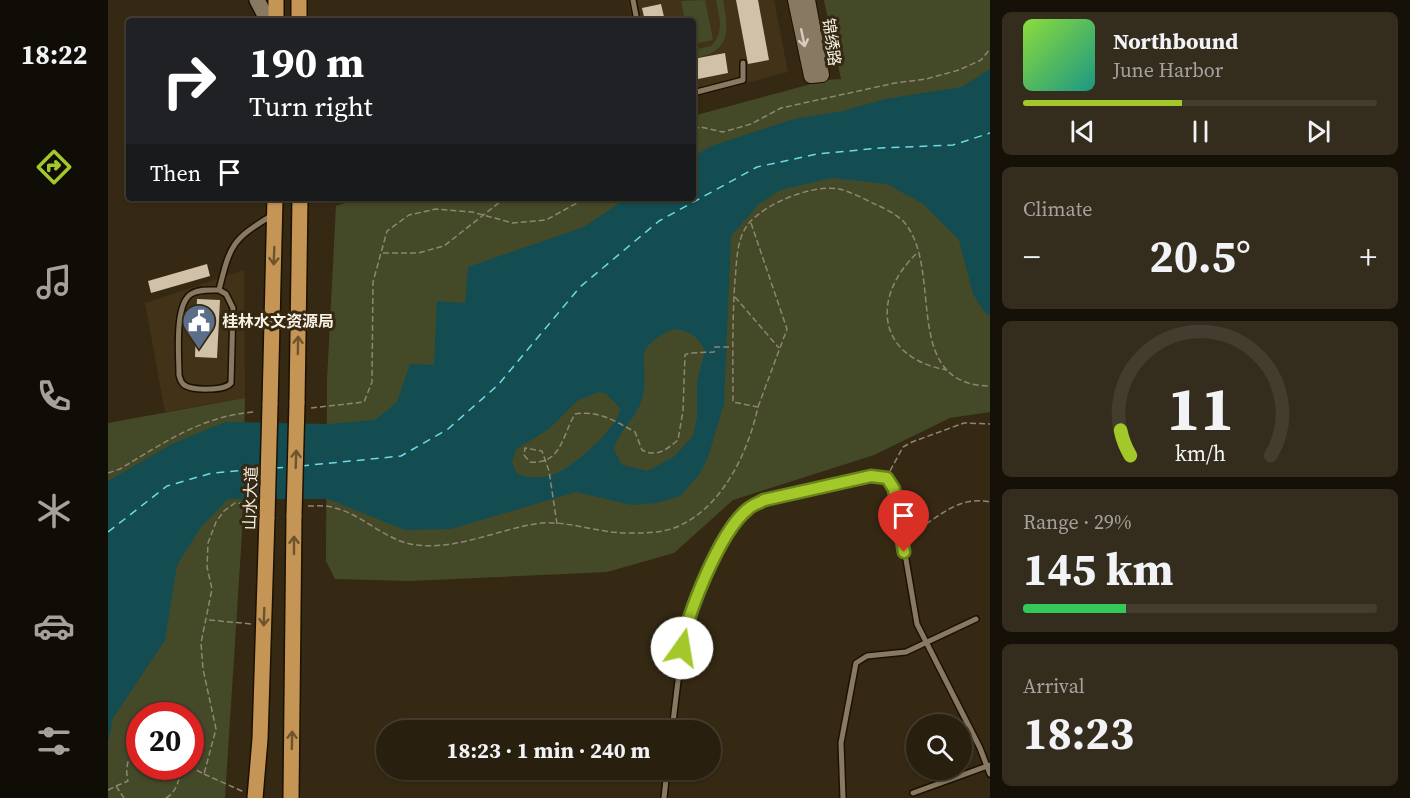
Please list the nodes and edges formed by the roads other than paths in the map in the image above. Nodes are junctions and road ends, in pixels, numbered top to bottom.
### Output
1 (257, 0) edge
2 (276, 0) edge
3 (299, 0) edge
4 (633, 0) edge
5 (795, 0) edge
6 (808, 0) edge
7 (266, 18) edge
8 (276, 18) edge
9 (300, 18) edge
10 (636, 18) edge
11 (743, 63) dead end
12 (696, 92) edge
13 (275, 201) edge
14 (300, 201) edge
15 (275, 214) junction
16 (219, 290) junction
17 (976, 620) dead end
18 (925, 643) junction
19 (673, 720) edge
20 (989, 766) edge
21 (990, 774) edge
22 (667, 780) edge
23 (913, 793) dead end
24 (255, 798) edge
25 (291, 798) edge
26 (664, 798) edge
27 (843, 798) edge

1 - 7 main road
2 - 8 main road
3 - 9 main road
4 - 10 lane
5 -> 6 street, 锦绣路
11 - 12 lane
13 - 15 main road, 山水大道
25 -> 14 main road, bridge
15 - 16 lane
15 -> 24 main road, 山水大道, bridge
16 - 16 lane
17 - 18 lane
18 - 19 lane
18 - 20 lane
18 - 27 lane
20 - 21 lane
20 - 23 lane
22 - 26 lane

